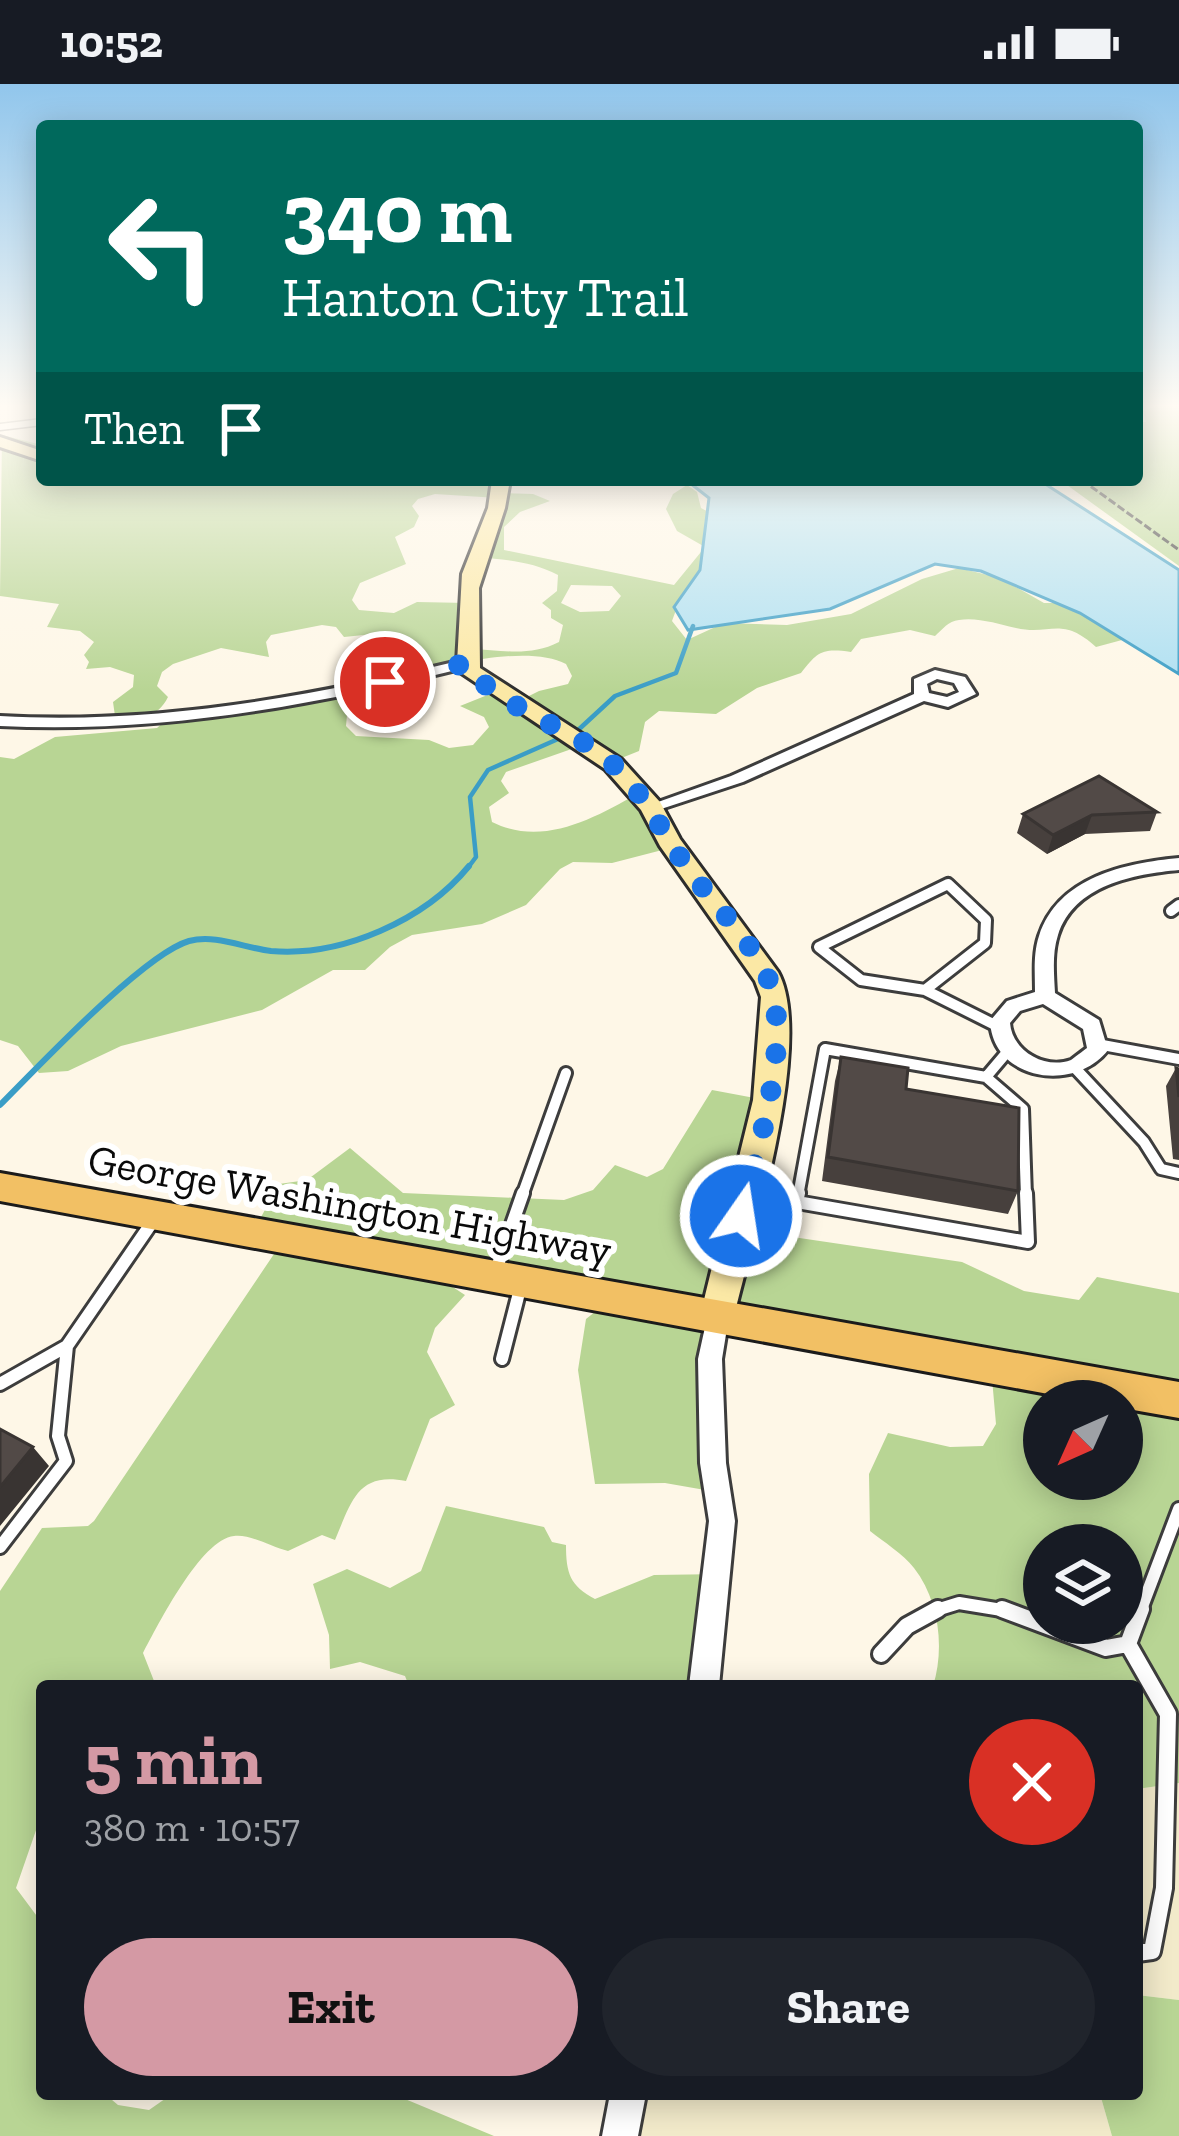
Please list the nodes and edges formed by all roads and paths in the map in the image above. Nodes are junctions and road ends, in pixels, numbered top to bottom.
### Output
1 (500, 500) edge
2 (1109, 500) edge
3 (1179, 550) edge
4 (467, 663) junction
5 (922, 696) dead end
6 (0, 721) edge
7 (652, 807) junction
8 (1179, 864) edge
9 (925, 990) junction
10 (1045, 996) junction
11 (997, 1026) junction
12 (1097, 1044) junction
13 (1008, 1051) junction
14 (1179, 1059) edge
15 (1075, 1068) junction
16 (566, 1073) dead end
17 (986, 1077) junction
18 (1179, 1173) edge
19 (0, 1187) edge
20 (157, 1215) junction
21 (508, 1279) junction
22 (717, 1316) junction
23 (67, 1346) junction
24 (502, 1359) dead end
25 (0, 1384) edge
26 (1178, 1404) edge
27 (1179, 1510) edge
28 (0, 1546) edge
29 (1143, 1605) edge
30 (1023, 1618) edge
31 (1095, 1644) edge
32 (1128, 1644) joint
33 (881, 1654) dead end
34 (705, 1680) edge
35 (1171, 1891) edge
36 (1143, 1952) edge
37 (627, 2100) edge
38 (620, 2136) edge

1 - 4 street
2 - 3 path
4 - 6 street
4 - 7 street
5 - 7 street
7 - 22 street
8 - 10 street
9 - 9 lane
9 - 11 lane
10 - 11 street
10 - 12 street
11 - 13 street
12 - 14 lane
12 - 15 street
13 - 15 street
13 - 17 lane
15 - 18 lane
16 - 21 lane
17 - 17 lane
19 - 20 main road, George Washington Highway
20 - 21 main road, George Washington Highway
20 - 23 lane
21 - 22 main road, George Washington Highway
21 - 24 lane
22 - 26 main road, George Washington Highway
22 - 34 street
23 - 25 lane
23 - 28 lane
27 - 29 lane
30 - 33 lane
31 - 32 lane
32 - 35 lane
35 - 36 lane
37 - 38 street

